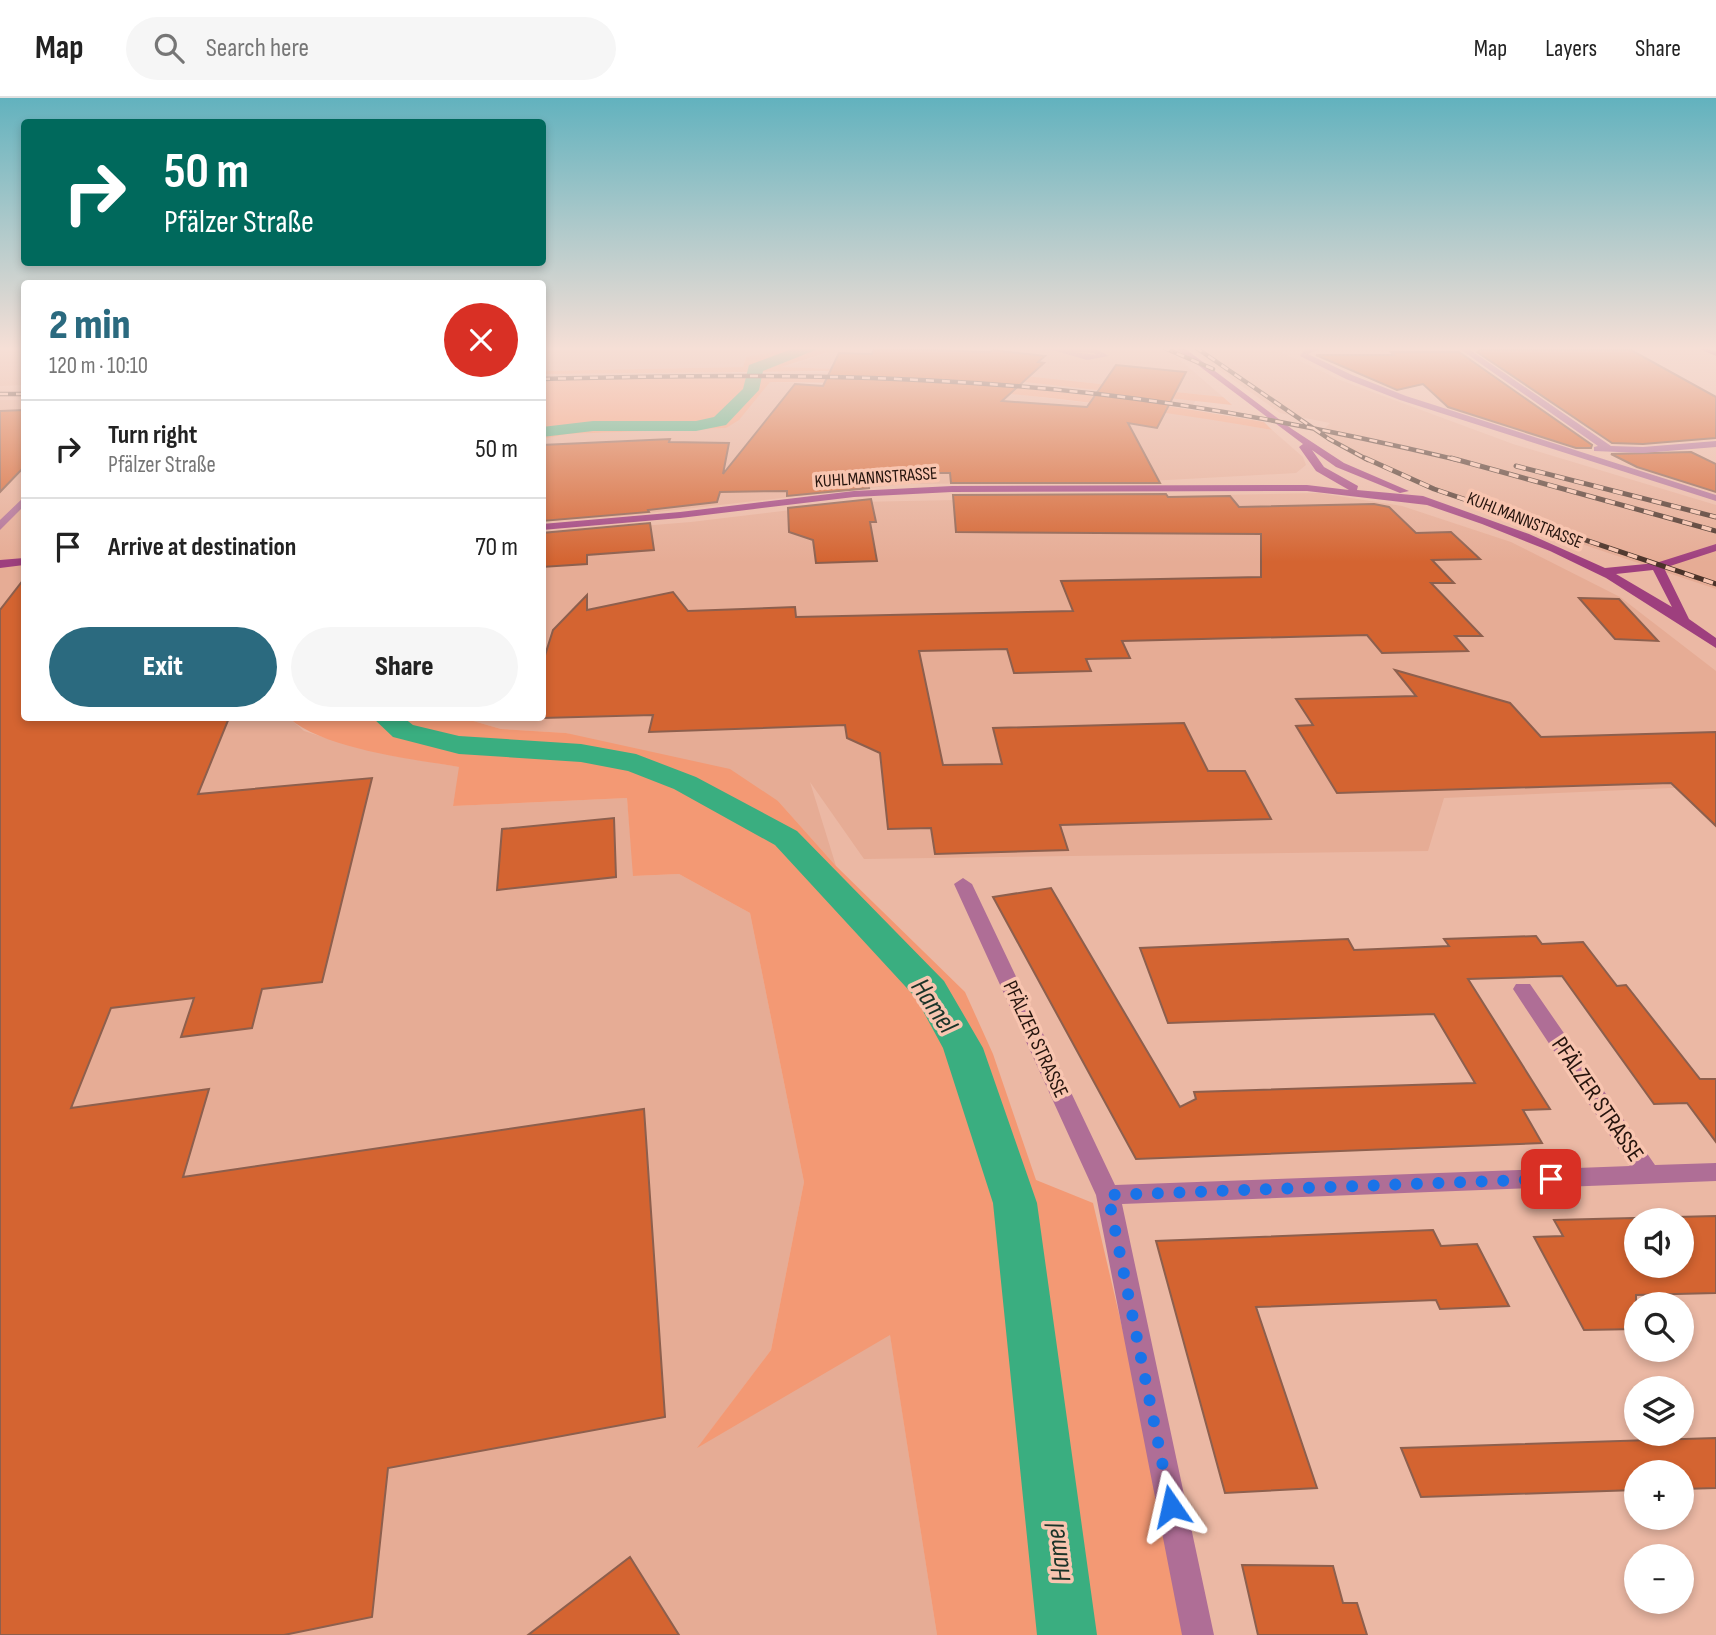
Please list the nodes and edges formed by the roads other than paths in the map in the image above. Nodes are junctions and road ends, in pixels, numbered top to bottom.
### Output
1 (1273, 419) edge
2 (1467, 419) edge
3 (1565, 419) edge
4 (1289, 431) junction
5 (1716, 444) edge
6 (1607, 448) junction
7 (1563, 450) junction
8 (1340, 465) junction
9 (1320, 469) junction
10 (1342, 482) junction
11 (1303, 484) junction
12 (1404, 492) junction
13 (1370, 494) junction
14 (1716, 498) edge
15 (1430, 502) junction
16 (21, 503) edge
17 (0, 527) edge
18 (546, 527) edge
19 (1716, 547) edge
20 (1564, 553) junction
21 (21, 562) edge
22 (0, 564) edge
23 (1657, 566) junction
24 (1605, 572) junction
25 (1685, 620) junction
26 (1716, 644) edge
27 (963, 884) dead end
28 (1523, 989) dead end
29 (1716, 1172) edge
30 (1649, 1175) junction
31 (1108, 1195) junction
32 (1198, 1635) edge

1 - 4 main road
2 - 7 street
3 - 6 street
4 - 8 main road
4 - 9 main road
5 - 6 street
6 - 7 street
7 - 14 street
8 - 10 main road
8 - 12 main road
9 - 10 main road
9 - 11 main road
10 - 11 main road
10 - 12 main road, KUHLMANNSTRASSE
10 - 13 main road
11 - 13 main road, KUHLMANNSTRASSE
11 - 18 main road, KUHLMANNSTRASSE
12 - 15 main road, KUHLMANNSTRASSE
13 - 15 main road, KUHLMANNSTRASSE
15 - 20 main road, KUHLMANNSTRASSE
16 - 17 street
19 - 23 main road
20 - 23 main road
20 - 24 main road, KUHLMANNSTRASSE
21 - 22 main road
23 - 24 main road
23 - 25 main road
24 - 25 main road, KUHLMANNSTRASSE
25 - 26 main road, KUHLMANNSTRASSE
27 - 31 street, PFÄLZER STRASSE
28 - 30 street, PFÄLZER STRASSE
29 - 30 street, PFÄLZER STRASSE
30 - 31 street, PFÄLZER STRASSE
31 - 32 street, PFÄLZER STRASSE

